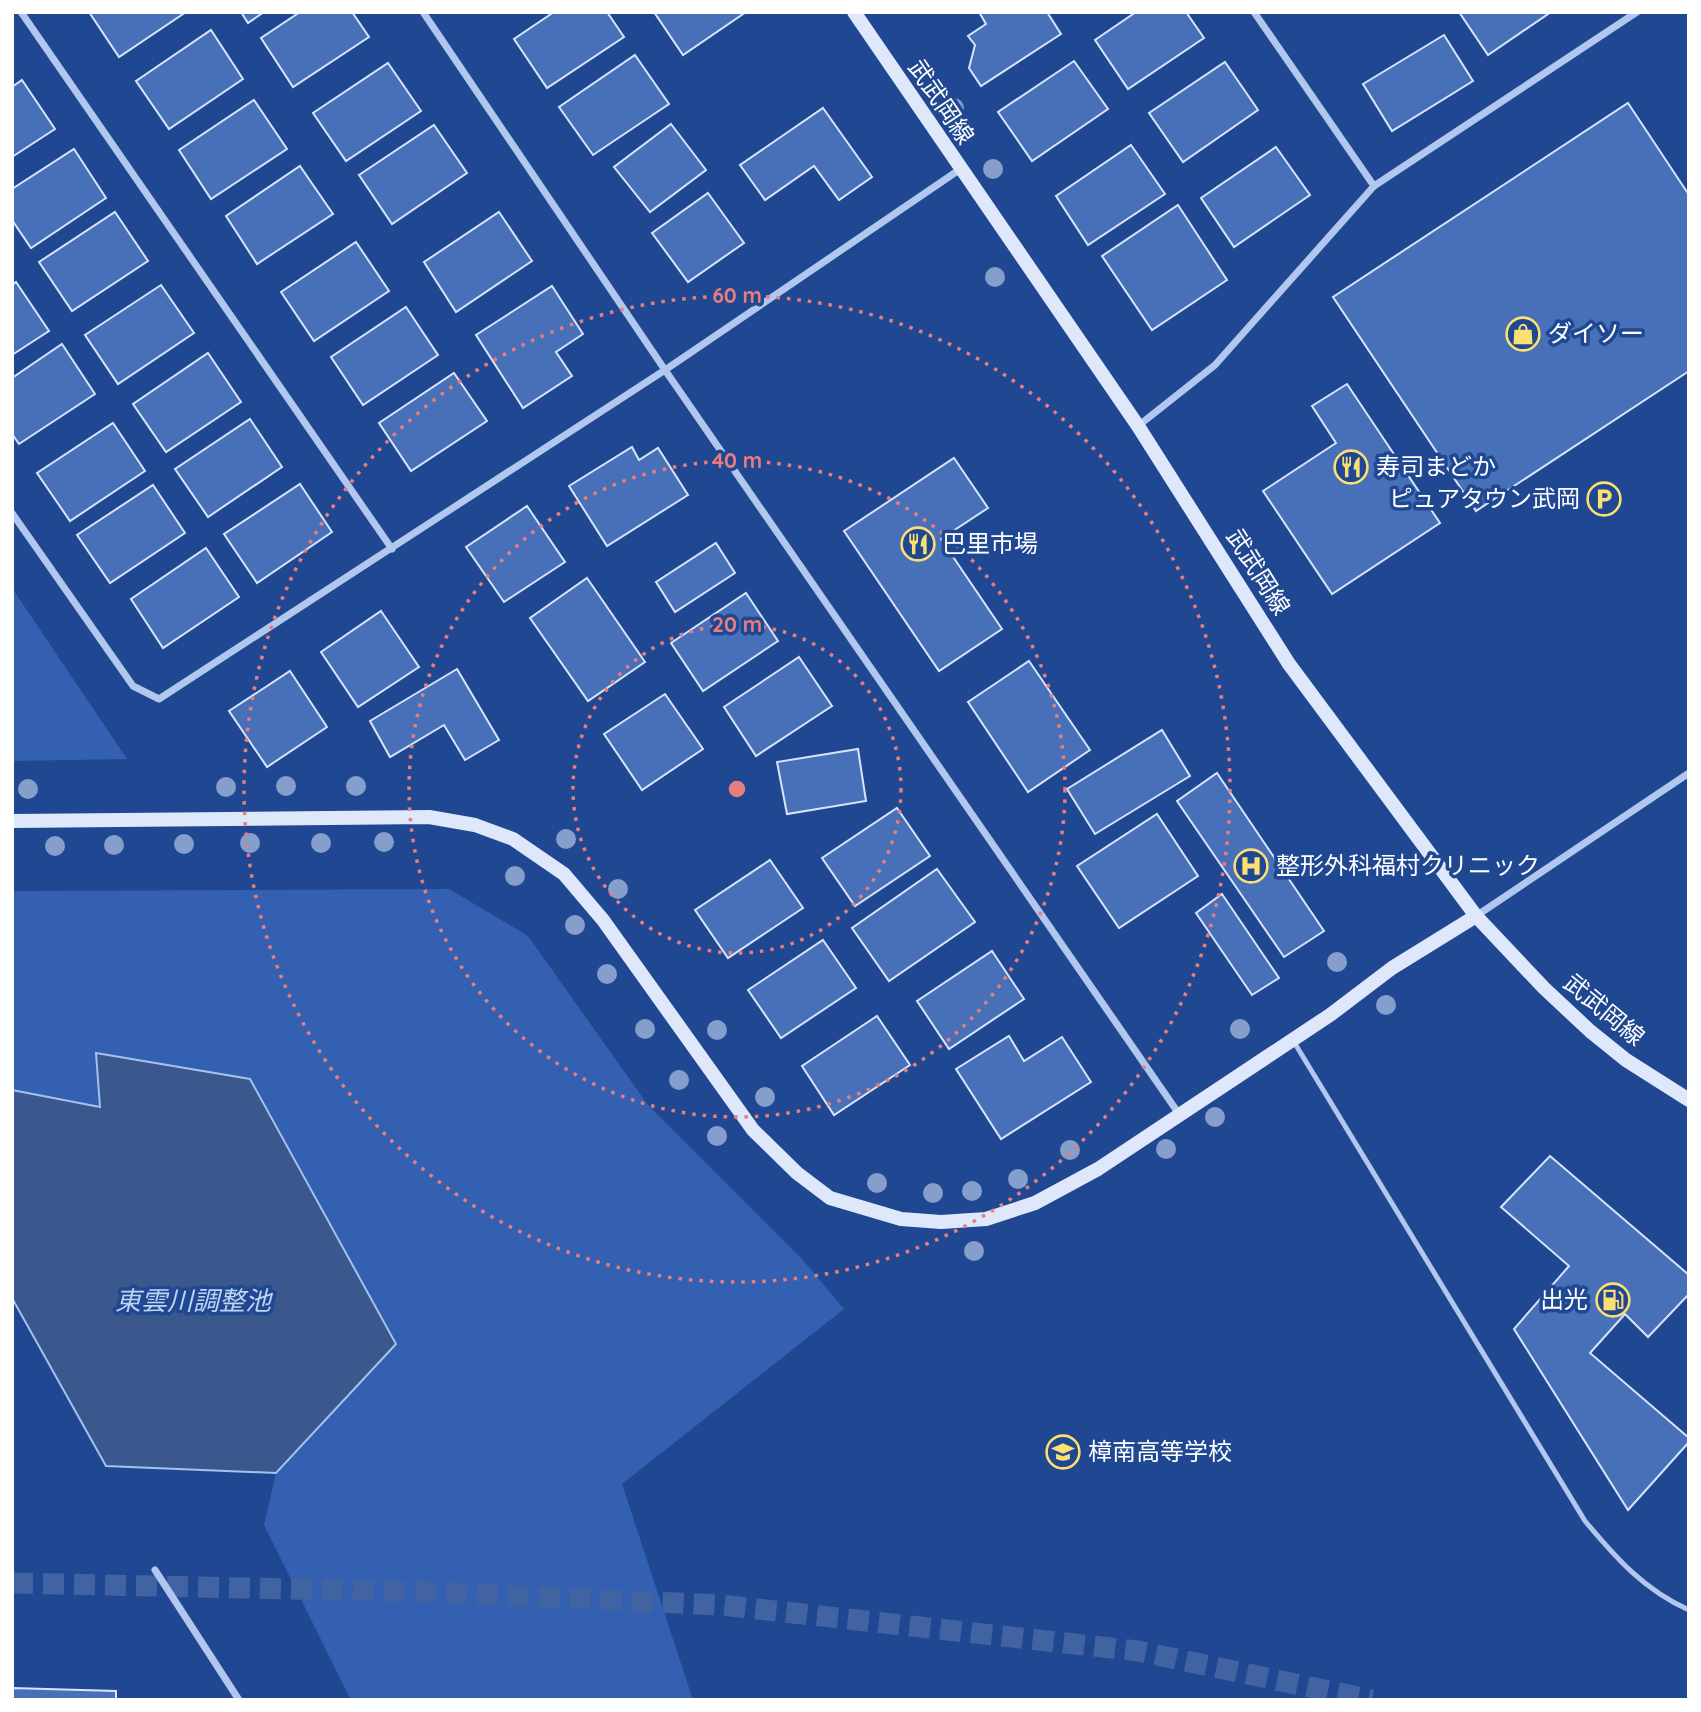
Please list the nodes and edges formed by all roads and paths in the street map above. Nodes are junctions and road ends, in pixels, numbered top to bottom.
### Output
1 (21, 12) edge
2 (423, 12) edge
3 (853, 12) edge
4 (1254, 12) edge
5 (1632, 14) edge
6 (959, 170) junction
7 (1374, 186) junction
8 (665, 370) junction
9 (1138, 426) junction
10 (12, 513) edge
11 (391, 549) junction
12 (1689, 773) edge
13 (12, 821) edge
14 (1476, 916) junction
15 (1293, 1039) junction
16 (1689, 1100) edge
17 (1179, 1114) junction
18 (155, 1570) dead end
19 (1689, 1611) edge
20 (239, 1700) edge

1 - 11 street
2 - 8 street
3 - 6 street, 武武岡線
4 - 7 street
5 - 7 street
6 - 8 street
6 - 9 street, 武武岡線
7 - 9 street
8 - 11 street
8 - 17 street
9 - 14 street, 武武岡線
10 - 11 street
12 - 14 street
13 - 17 street
14 - 15 street
14 - 16 street, 武武岡線
15 - 17 street
15 - 19 lane
18 - 20 street

